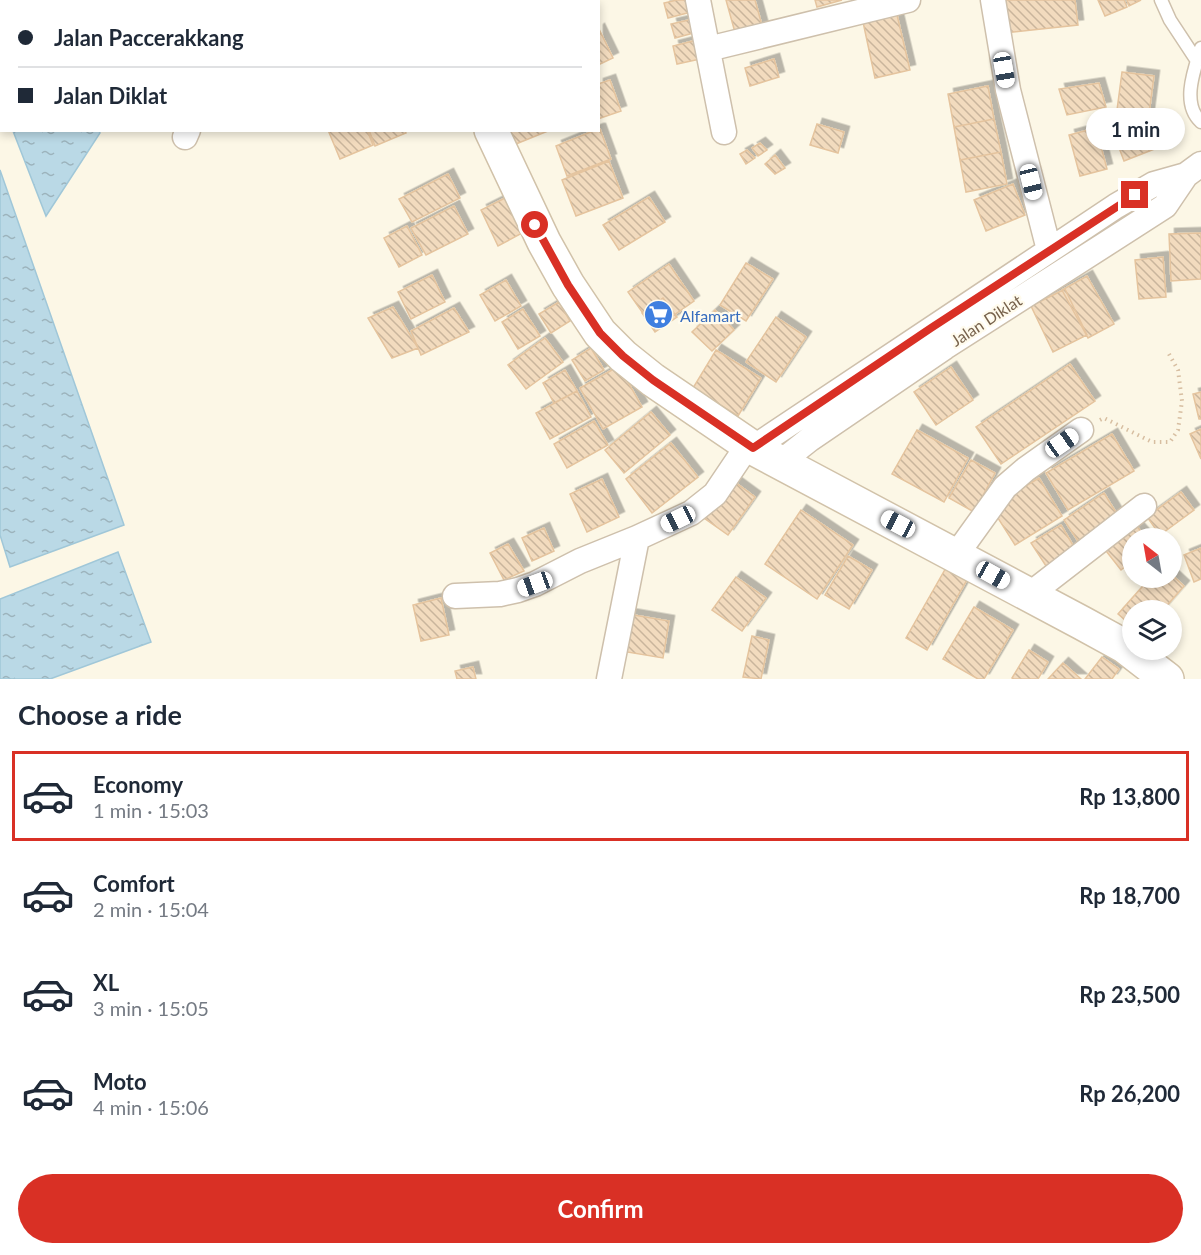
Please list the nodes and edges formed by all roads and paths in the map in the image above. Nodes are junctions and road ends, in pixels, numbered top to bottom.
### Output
1 (698, 0) edge
2 (908, 0) edge
3 (993, 0) edge
4 (1161, 0) edge
5 (1201, 48) edge
6 (708, 49) junction
7 (1197, 61) junction
8 (1201, 122) edge
9 (492, 132) edge
10 (724, 132) dead end
11 (1195, 170) edge
12 (1116, 206) junction
13 (1129, 228) junction
14 (1048, 250) junction
15 (938, 337) junction
16 (1169, 354) dead end
17 (1081, 430) joint
18 (761, 452) junction
19 (1144, 506) dead end
20 (638, 538) junction
21 (956, 555) junction
22 (1029, 595) junction
23 (455, 596) dead end
24 (609, 679) edge
25 (1167, 679) edge

1 - 6 street
2 - 6 street
3 - 14 street
4 - 7 lane
5 - 7 lane
6 - 10 street
7 - 8 lane
9 - 18 main road
11 - 12 street, Jalan Diklat
11 - 13 street, Jalan Diklat
12 - 13 street
12 - 14 street, Jalan Diklat
13 - 15 street, Jalan Diklat
14 - 15 street, Jalan Diklat
15 - 18 street, Jalan Diklat
16 - 17 path
17 - 21 street
18 - 20 street, Jalan Diklat
18 - 21 main road
19 - 22 street
20 - 23 street, Jalan Diklat
20 - 24 street
21 - 22 main road
22 - 25 main road

